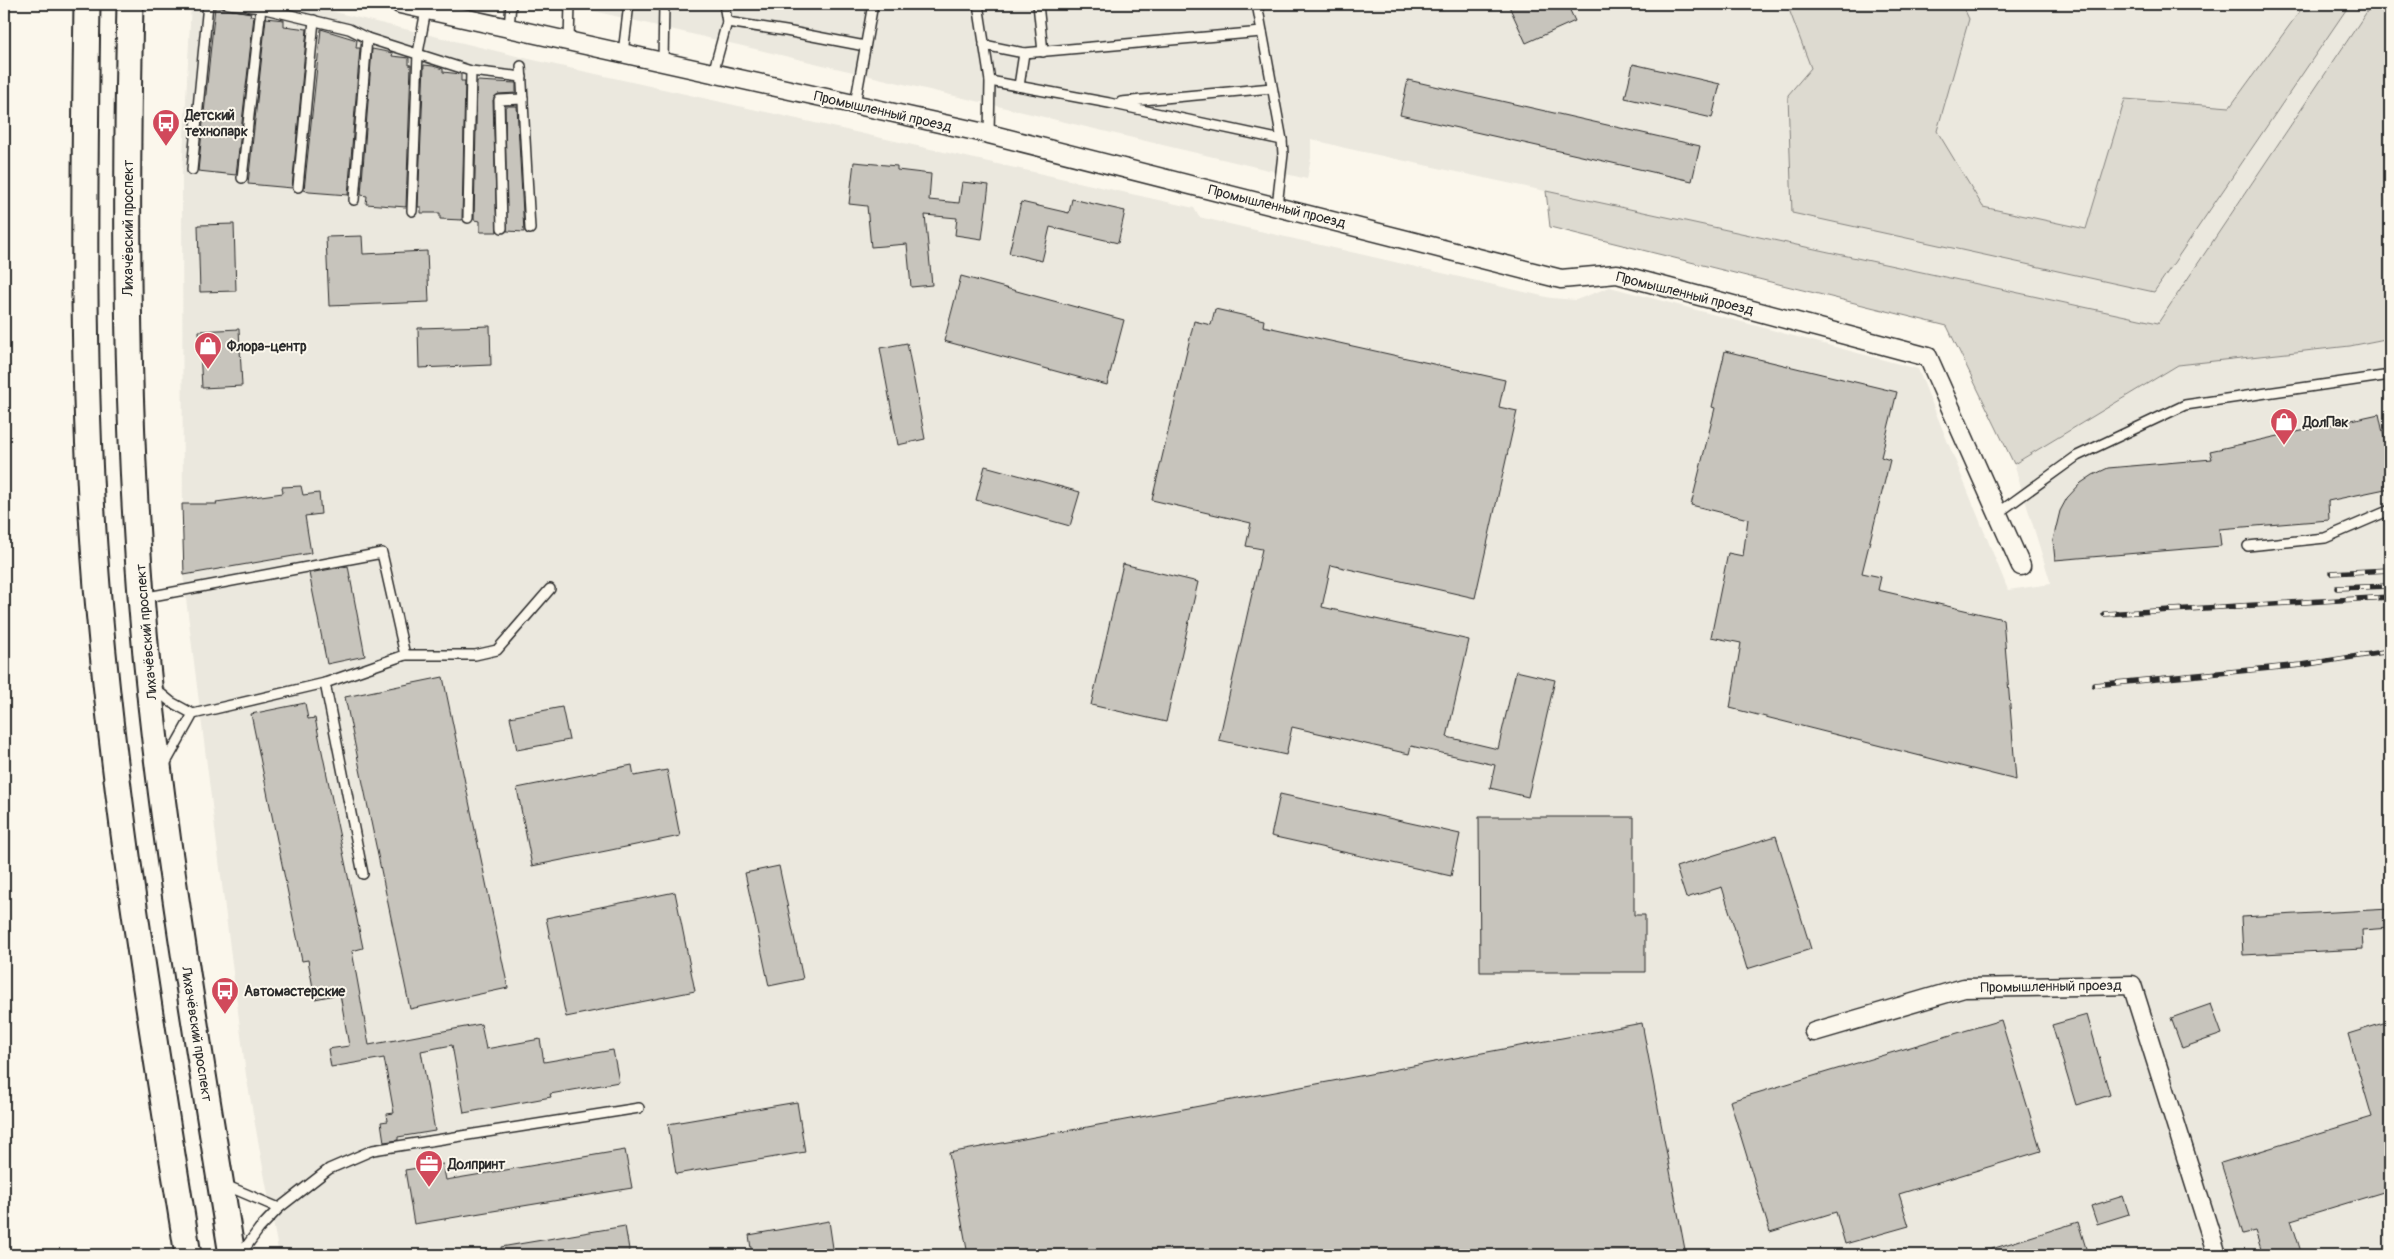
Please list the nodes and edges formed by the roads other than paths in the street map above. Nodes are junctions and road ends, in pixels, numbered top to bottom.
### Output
1 (87, 4) edge
2 (130, 4) edge
3 (208, 4) edge
4 (228, 4) edge
5 (400, 4) edge
6 (511, 4) edge
7 (570, 4) edge
8 (629, 4) edge
9 (664, 4) edge
10 (724, 4) edge
11 (873, 4) edge
12 (978, 4) edge
13 (1038, 4) edge
14 (1257, 4) edge
15 (261, 8) junction
16 (426, 10) junction
17 (454, 10) edge
18 (314, 20) junction
19 (727, 22) junction
20 (509, 28) junction
21 (1262, 32) junction
22 (367, 38) junction
23 (569, 41) junction
24 (984, 45) junction
25 (865, 46) junction
26 (418, 52) junction
27 (1043, 52) junction
28 (623, 53) junction
29 (1024, 53) junction
30 (663, 62) junction
31 (521, 66) dead end
32 (471, 71) junction
33 (712, 73) junction
34 (522, 77) junction
35 (990, 80) junction
36 (1019, 86) junction
37 (1272, 88) junction
38 (523, 99) junction
39 (1109, 102) junction
40 (855, 104) junction
41 (989, 134) junction
42 (1282, 140) junction
43 (192, 170) dead end
44 (242, 178) dead end
45 (298, 187) dead end
46 (354, 200) dead end
47 (1277, 206) junction
48 (412, 211) dead end
49 (468, 218) dead end
50 (502, 228) dead end
51 (530, 229) dead end
52 (2390, 375) edge
53 (2390, 510) edge
54 (1998, 513) junction
55 (2248, 546) dead end
56 (2021, 566) dead end
57 (550, 589) dead end
58 (142, 598) junction
59 (405, 655) junction
60 (325, 683) junction
61 (149, 684) junction
62 (193, 714) junction
63 (160, 776) junction
64 (363, 874) dead end
65 (1814, 1032) dead end
66 (639, 1108) dead end
67 (221, 1182) junction
68 (279, 1208) junction
69 (188, 1255) edge
70 (232, 1255) edge
71 (240, 1255) edge
72 (2217, 1255) edge

1 - 69 main road
2 - 58 main road, Лихачёвский проспект
3 - 43 lane
4 - 15 lane
5 - 16 street, Промышленный проезд
6 - 20 lane
7 - 23 lane
8 - 28 lane
9 - 30 lane
10 - 19 lane
11 - 25 lane
12 - 24 lane
13 - 27 lane
14 - 21 lane
15 - 18 lane
15 - 44 lane
16 - 17 street, Промышленный проезд
16 - 26 lane
17 - 20 street, Промышленный проезд
18 - 22 lane
18 - 45 lane
19 - 25 lane
19 - 33 lane
20 - 23 street, Промышленный проезд
21 - 27 lane
21 - 37 lane
22 - 26 lane
22 - 46 lane
23 - 28 street, Промышленный проезд
24 - 29 lane
24 - 35 lane
25 - 40 lane
26 - 32 lane
26 - 48 lane
27 - 29 lane
28 - 30 street, Промышленный проезд
29 - 36 lane
30 - 33 street, Промышленный проезд
31 - 34 lane
32 - 34 lane
32 - 49 lane
33 - 40 street, Промышленный проезд
34 - 38 lane
35 - 36 lane
35 - 41 lane
36 - 39 lane
37 - 39 lane
37 - 42 lane
38 - 50 lane
38 - 51 lane
39 - 42 lane
40 - 41 street, Промышленный проезд
41 - 47 street, Промышленный проезд
42 - 47 lane
47 - 54 street, Промышленный проезд
52 - 54 lane
53 - 55 lane
54 - 56 street, Промышленный проезд
57 - 59 lane
58 - 59 lane
58 - 61 main road, Лихачёвский проспект
59 - 60 lane
60 - 62 lane
60 - 64 lane
61 - 62 lane
61 - 63 main road, Лихачёвский проспект
62 - 63 lane
63 - 67 main road, Лихачёвский проспект
65 - 72 street, Промышленный проезд
66 - 68 lane
67 - 68 lane
67 - 70 main road, Лихачёвский проспект
68 - 71 lane

